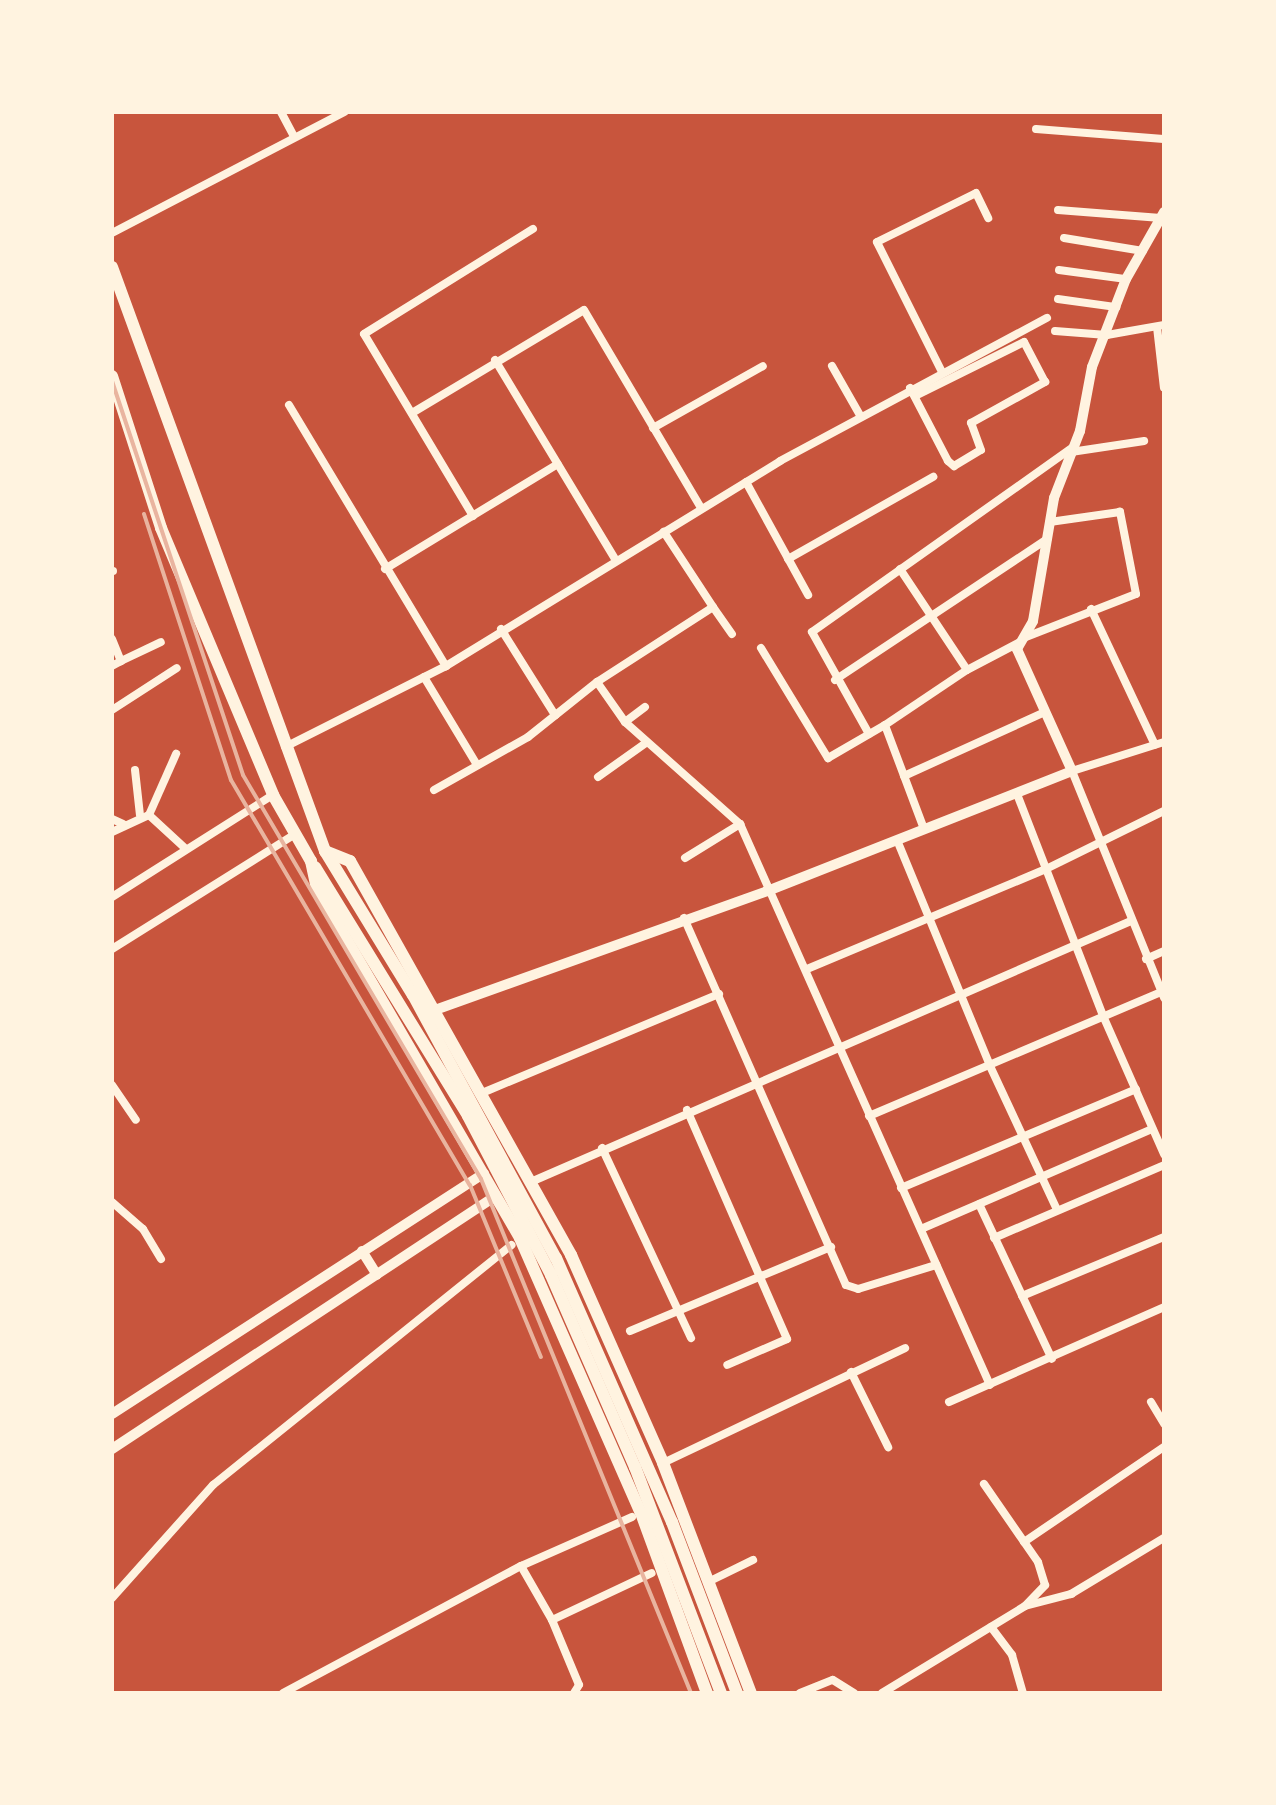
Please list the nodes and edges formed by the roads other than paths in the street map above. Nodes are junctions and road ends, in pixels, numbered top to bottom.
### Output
1 (281, 112) edge
2 (344, 112) edge
3 (1036, 129) dead end
4 (294, 136) junction
5 (1164, 139) edge
6 (1058, 210) dead end
7 (1163, 215) edge
8 (988, 218) dead end
9 (533, 229) dead end
10 (112, 233) edge
11 (1064, 238) dead end
12 (1143, 251) junction
13 (112, 267) edge
14 (1059, 270) dead end
15 (1126, 279) junction
16 (1058, 299) dead end
17 (1116, 307) junction
18 (1047, 318) dead end
19 (1160, 326) edge
20 (1019, 331) junction
21 (1055, 331) dead end
22 (1107, 335) junction
23 (1024, 342) junction
24 (495, 360) junction
25 (763, 366) dead end
26 (832, 366) dead end
27 (941, 370) junction
28 (112, 376) edge
29 (1164, 388) edge
30 (912, 392) junction
31 (289, 405) dead end
32 (412, 413) junction
33 (860, 415) junction
34 (653, 428) junction
35 (1144, 441) dead end
36 (1072, 449) junction
37 (558, 464) junction
38 (933, 477) dead end
39 (746, 482) junction
40 (701, 508) junction
41 (473, 516) junction
42 (1050, 522) junction
43 (664, 532) junction
44 (1049, 537) junction
45 (615, 559) junction
46 (788, 559) junction
47 (385, 569) junction
48 (900, 569) junction
49 (808, 595) dead end
50 (713, 607) junction
51 (1091, 609) junction
52 (929, 617) junction
53 (501, 629) junction
54 (732, 634) dead end
55 (112, 639) edge
56 (1023, 640) junction
57 (161, 642) dead end
58 (761, 648) dead end
59 (116, 664) edge
60 (446, 666) junction
61 (177, 668) dead end
62 (967, 670) junction
63 (424, 677) junction
64 (835, 680) junction
65 (597, 682) junction
66 (645, 707) dead end
67 (112, 710) edge
68 (1045, 712) junction
69 (555, 715) junction
70 (625, 722) junction
71 (885, 725) junction
72 (869, 734) junction
73 (647, 742) junction
74 (1160, 744) edge
75 (285, 747) junction
76 (176, 754) dead end
77 (477, 765) junction
78 (135, 770) dead end
79 (1072, 771) junction
80 (904, 776) junction
81 (598, 777) dead end
82 (434, 790) dead end
83 (1017, 794) junction
84 (273, 795) junction
85 (1164, 811) edge
86 (145, 815) junction
87 (112, 819) edge
88 (123, 824) junction
89 (740, 824) junction
90 (924, 829) junction
91 (112, 832) edge
92 (295, 834) junction
93 (897, 840) junction
94 (1098, 844) junction
95 (186, 849) junction
96 (325, 851) junction
97 (685, 858) dead end
98 (311, 861) junction
99 (1046, 869) junction
100 (770, 890) junction
101 (112, 897) edge
102 (684, 918) junction
103 (928, 918) junction
104 (1131, 921) junction
105 (1075, 945) junction
106 (112, 949) edge
107 (1164, 951) edge
108 (1146, 959) junction
109 (807, 969) junction
110 (1162, 988) edge
111 (960, 992) junction
112 (719, 994) junction
113 (435, 1010) junction
114 (1104, 1018) junction
115 (840, 1046) junction
116 (990, 1066) junction
117 (759, 1079) junction
118 (112, 1085) edge
119 (1136, 1089) junction
120 (482, 1093) junction
121 (687, 1110) junction
122 (452, 1116) junction
123 (869, 1116) junction
124 (136, 1120) dead end
125 (1152, 1129) junction
126 (1024, 1137) junction
127 (602, 1148) junction
128 (1164, 1154) edge
129 (521, 1160) junction
130 (1164, 1165) edge
131 (480, 1175) junction
132 (1041, 1177) junction
133 (533, 1181) junction
134 (901, 1188) junction
135 (493, 1198) junction
136 (112, 1202) edge
137 (979, 1204) junction
138 (1057, 1210) junction
139 (921, 1229) junction
140 (1164, 1237) edge
141 (994, 1238) junction
142 (512, 1245) dead end
143 (831, 1247) junction
144 (362, 1251) junction
145 (161, 1259) dead end
146 (936, 1265) junction
147 (377, 1275) junction
148 (761, 1276) junction
149 (585, 1284) junction
150 (1022, 1296) junction
151 (544, 1300) junction
152 (1163, 1310) edge
153 (678, 1311) junction
154 (630, 1331) dead end
155 (691, 1338) dead end
156 (905, 1348) dead end
157 (1052, 1359) junction
158 (727, 1365) dead end
159 (851, 1372) junction
160 (990, 1385) junction
161 (949, 1402) dead end
162 (1151, 1402) dead end
163 (112, 1414) edge
164 (1164, 1424) edge
165 (888, 1447) dead end
166 (1164, 1447) edge
167 (112, 1449) edge
168 (663, 1463) junction
169 (984, 1484) dead end
170 (632, 1517) dead end
171 (1164, 1538) edge
172 (1024, 1542) junction
173 (753, 1560) dead end
174 (521, 1566) junction
175 (652, 1573) dead end
176 (710, 1581) junction
177 (112, 1598) edge
178 (1025, 1606) junction
179 (552, 1620) junction
180 (991, 1627) junction
181 (283, 1693) edge
182 (574, 1693) edge
183 (707, 1693) edge
184 (721, 1693) edge
185 (737, 1693) edge
186 (751, 1693) edge
187 (800, 1693) edge
188 (854, 1693) edge
189 (882, 1693) edge
190 (1023, 1693) edge

1 - 4 street
2 - 4 street
3 - 5 street
4 - 10 street
6 - 7 street
7 - 12 street
8 - 27 street
9 - 32 street
11 - 12 street
12 - 15 street
13 - 75 main road
14 - 15 street
15 - 17 street
16 - 17 street
17 - 22 street
18 - 20 street
19 - 22 street
19 - 29 street
20 - 23 street
20 - 27 street
21 - 22 street
22 - 36 street
23 - 30 street
23 - 30 street
24 - 32 street
24 - 34 street
24 - 37 street
25 - 34 street
26 - 33 street
27 - 30 street
28 - 84 main road
30 - 33 street
31 - 47 street
32 - 41 street
33 - 39 street
34 - 40 street
35 - 36 street
36 - 42 street
36 - 48 street
37 - 41 street
37 - 45 street
38 - 46 street
39 - 40 street
39 - 46 street
40 - 43 street
41 - 47 street
42 - 44 street
42 - 51 street
43 - 45 street
43 - 50 street
44 - 52 street
44 - 56 street
45 - 53 street
46 - 49 street
47 - 60 street
48 - 52 street
48 - 64 street
50 - 54 street
50 - 65 street
51 - 56 street
51 - 74 street
52 - 62 street
52 - 64 street
53 - 60 street
53 - 69 street
55 - 59 street
56 - 62 street
56 - 68 street
57 - 59 street
58 - 72 street
60 - 63 street
61 - 67 street
62 - 71 street
63 - 75 street
63 - 77 street
64 - 72 street
65 - 69 street
65 - 70 street
66 - 70 street
68 - 79 street
68 - 80 street
69 - 77 street
70 - 73 street
71 - 72 street
71 - 80 street
73 - 81 street
73 - 89 street
74 - 79 street
75 - 96 main road
76 - 86 street
77 - 82 street
78 - 86 street
79 - 83 street
79 - 94 street
80 - 90 street
83 - 90 street
83 - 99 street
84 - 92 main road
84 - 95 street
85 - 94 street
86 - 88 street
86 - 95 street
87 - 88 street
88 - 91 street
89 - 97 street
89 - 100 street
90 - 93 street
92 - 98 main road
92 - 106 street
93 - 100 street
93 - 103 street
94 - 99 street
94 - 104 street
95 - 101 street
96 - 113 main road
96 - 185 main road
98 - 122 main road
98 - 184 main road
99 - 103 street
99 - 105 street
100 - 102 street
100 - 109 street
102 - 112 street
102 - 113 street
103 - 109 street
103 - 111 street
104 - 105 street
104 - 108 street
105 - 111 street
105 - 114 street
107 - 108 street
108 - 110 street
109 - 115 street
110 - 114 street
111 - 115 street
111 - 116 street
112 - 117 street
112 - 120 street
113 - 120 main road
114 - 116 street
114 - 119 street
115 - 117 street
115 - 123 street
116 - 123 street
116 - 126 street
117 - 121 street
117 - 143 street
118 - 124 street
119 - 125 street
119 - 126 street
120 - 129 main road
121 - 127 street
121 - 148 street
122 - 129 main road
122 - 131 main road
123 - 134 street
125 - 128 street
125 - 132 street
126 - 132 street
126 - 134 street
127 - 133 street
127 - 153 street
129 - 133 main road
130 - 138 street
131 - 135 main road
131 - 144 street
132 - 137 street
132 - 138 street
133 - 149 main road
134 - 139 street
135 - 147 street
135 - 151 main road
136 - 145 street
137 - 139 street
137 - 141 street
138 - 141 street
139 - 146 street
140 - 150 street
141 - 150 street
142 - 177 street
143 - 146 street
143 - 148 street
144 - 147 street
144 - 163 street
146 - 160 street
147 - 167 street
148 - 153 street
148 - 158 street
149 - 151 main road
149 - 168 main road
150 - 157 street
151 - 183 main road
152 - 157 street
153 - 154 street
153 - 155 street
156 - 159 street
157 - 160 street
159 - 165 street
159 - 168 street
160 - 161 street
162 - 164 street
166 - 172 street
168 - 176 main road
169 - 172 street
170 - 174 street
171 - 178 street
172 - 178 street
173 - 176 street
174 - 179 street
174 - 181 street
175 - 179 street
176 - 186 main road
178 - 180 street
179 - 182 street
180 - 189 street
180 - 190 street
187 - 188 street

